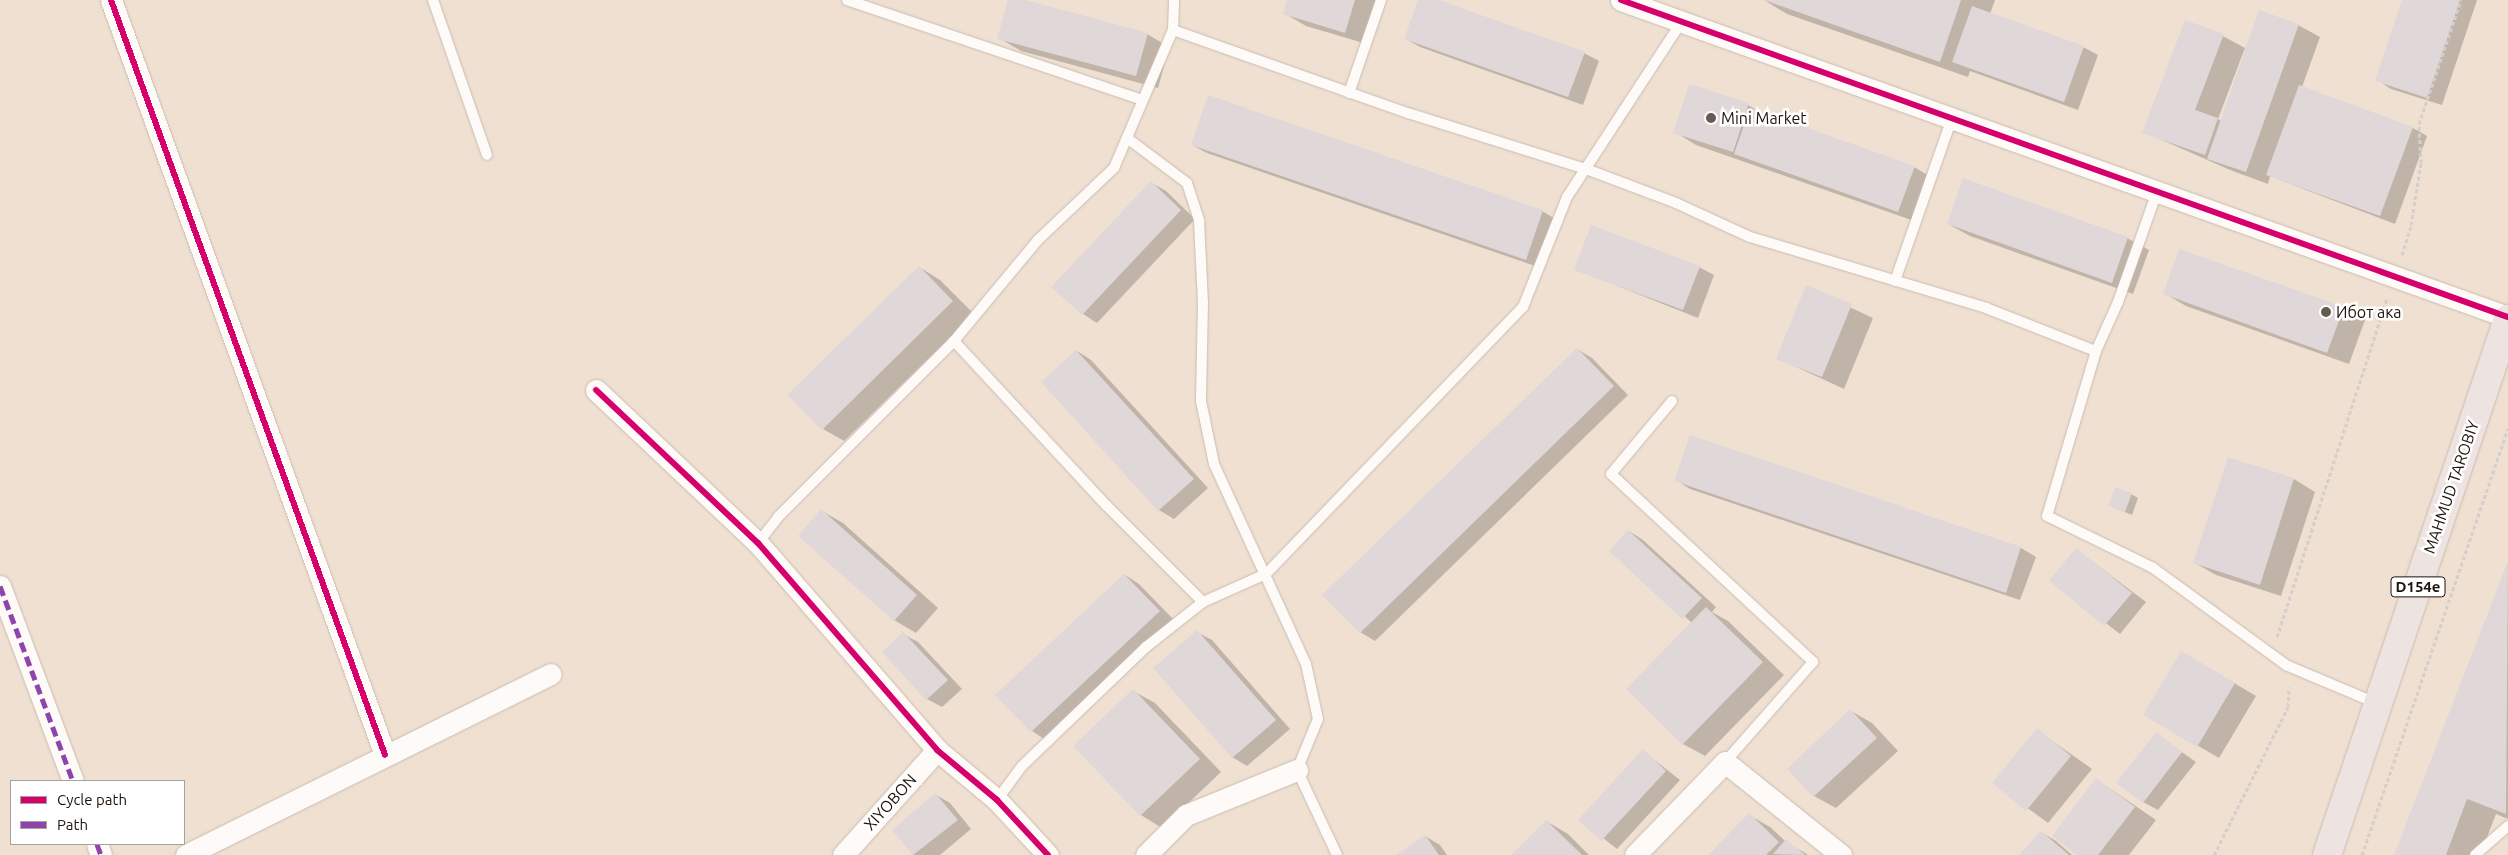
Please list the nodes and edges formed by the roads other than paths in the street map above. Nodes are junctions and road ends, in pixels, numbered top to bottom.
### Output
1 (110, 0) edge
2 (433, 0) edge
3 (847, 0) edge
4 (1174, 0) edge
5 (1381, 0) edge
6 (1622, 0) edge
7 (1682, 21) junction
8 (1173, 30) junction
9 (1349, 93) junction
10 (1143, 100) junction
11 (1952, 118) junction
12 (1127, 138) junction
13 (487, 156) dead end
14 (1586, 169) junction
15 (2157, 192) junction
16 (1895, 281) junction
17 (2508, 318) edge
18 (954, 341) junction
19 (2096, 351) junction
20 (596, 390) dead end
21 (1672, 401) dead end
22 (758, 543) junction
23 (1266, 574) junction
24 (0, 586) edge
25 (1203, 602) junction
26 (550, 674) dead end
27 (2378, 704) junction
28 (937, 750) junction
29 (386, 756) junction
30 (1725, 762) junction
31 (1297, 770) junction
32 (73, 780) edge
33 (997, 800) junction
34 (2508, 826) edge
35 (186, 855) edge
36 (843, 855) edge
37 (1048, 855) edge
38 (1146, 855) edge
39 (1337, 855) edge
40 (1635, 855) edge
41 (1841, 855) edge
42 (2327, 855) edge
43 (2475, 855) edge

1 - 29 street
2 - 13 lane
3 - 10 lane
4 - 8 lane
5 - 9 lane
6 - 7 street
7 - 11 street
7 - 14 lane
8 - 9 lane
8 - 10 lane
9 - 14 lane
10 - 12 lane
11 - 15 street
11 - 16 lane
12 - 18 lane
12 - 23 lane
14 - 16 lane
14 - 23 lane
15 - 17 street
15 - 19 lane
16 - 19 lane
17 - 27 main road, MAHMUD TAROBIY / D154e
18 - 22 lane
18 - 25 lane
19 - 27 lane
20 - 22 street
21 - 30 lane
22 - 28 street
23 - 25 lane
23 - 31 lane
24 - 32 street
25 - 33 lane
26 - 29 street
27 - 42 main road, MAHMUD TAROBIY / D154e
28 - 33 street
28 - 36 street, XIYOBON
29 - 35 street
30 - 40 street
30 - 41 street
31 - 38 street
31 - 39 lane
33 - 37 street
34 - 43 lane

